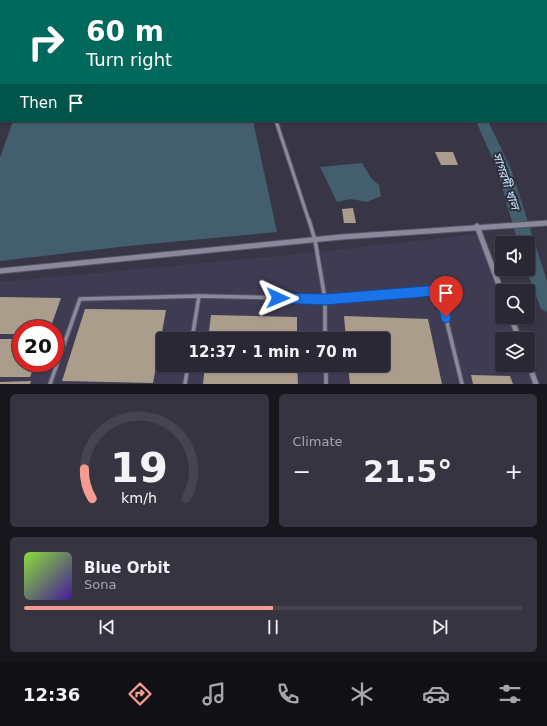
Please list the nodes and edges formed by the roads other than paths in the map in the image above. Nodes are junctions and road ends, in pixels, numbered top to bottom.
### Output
1 (276, 122) edge
2 (547, 223) edge
3 (477, 226) junction
4 (315, 240) junction
5 (0, 271) edge
6 (499, 284) edge
7 (199, 296) junction
8 (325, 299) junction
9 (193, 332) edge
10 (326, 332) edge
11 (187, 372) edge
12 (326, 372) edge
13 (532, 372) edge
14 (50, 384) edge
15 (185, 384) edge
16 (326, 384) edge
17 (462, 384) edge
18 (536, 384) edge

1 - 4 lane
2 - 3 street
3 - 4 street
3 - 6 street
4 - 5 street
4 - 8 lane
7 - 8 lane
7 - 9 lane
7 - 14 lane
8 - 10 lane
8 - 17 lane
11 - 15 lane
12 - 16 lane
13 - 18 street

